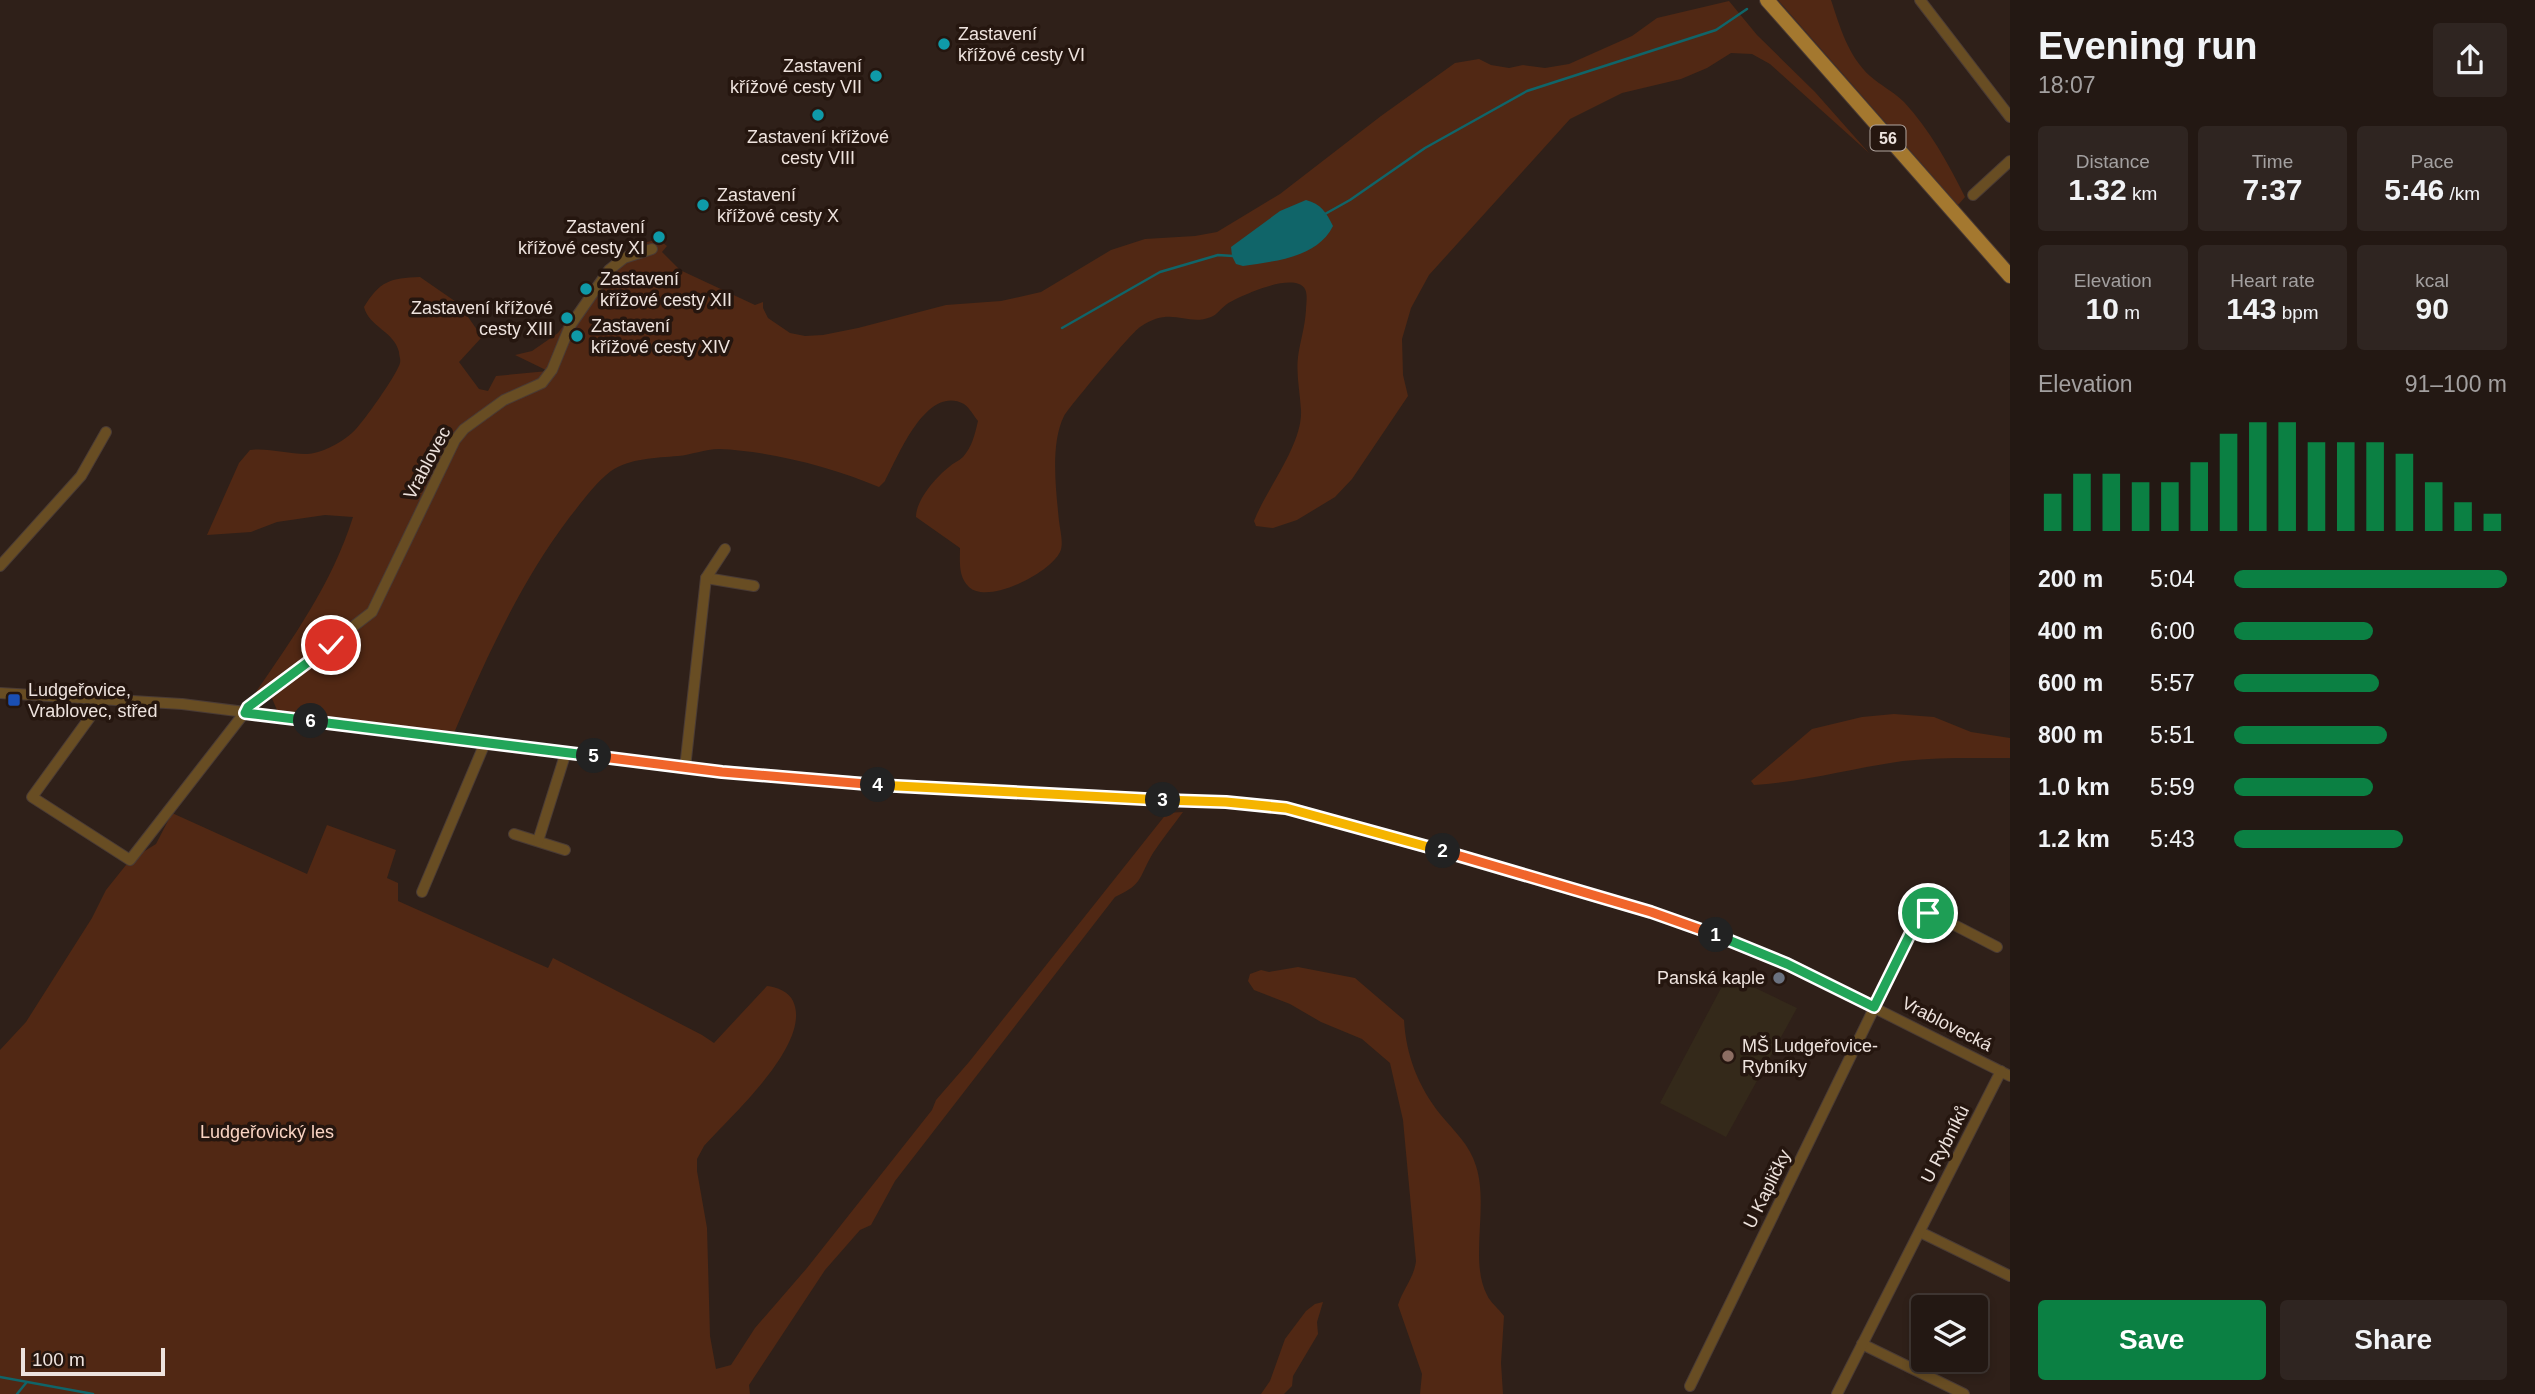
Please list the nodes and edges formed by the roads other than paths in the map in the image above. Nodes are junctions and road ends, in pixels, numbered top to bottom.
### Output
1 (1767, 0) edge
2 (1920, 0) edge
3 (2010, 117) edge
4 (2010, 161) edge
5 (1973, 195) dead end
6 (652, 249) dead end
7 (2010, 276) edge
8 (106, 432) dead end
9 (725, 549) dead end
10 (0, 566) edge
11 (706, 578) junction
12 (754, 586) dead end
13 (0, 693) edge
14 (104, 698) junction
15 (245, 713) junction
16 (485, 743) junction
17 (566, 752) junction
18 (685, 768) junction
19 (514, 834) dead end
20 (538, 841) junction
21 (565, 850) dead end
22 (422, 892) dead end
23 (1997, 947) dead end
24 (1874, 1007) junction
25 (2005, 1073) edge
26 (1920, 1232) junction
27 (2010, 1276) edge
28 (1862, 1344) junction
29 (1689, 1386) dead end
30 (1837, 1394) edge
31 (1964, 1394) edge

1 - 7 main road, 56
2 - 3 street
4 - 5 street
6 - 15 street, Vrablovec
8 - 10 street
9 - 11 street
11 - 12 street
11 - 18 street
13 - 14 street
14 - 15 street
14 - 15 street, Vrablovec
15 - 16 street
16 - 17 street
16 - 22 street
17 - 18 street
17 - 20 street
18 - 24 street, Vrablovecká
19 - 20 street
20 - 21 street
23 - 24 street, U Kapličky
24 - 25 street, Vrablovecká
24 - 29 street, U Kapličky
25 - 26 street, U Rybníků
26 - 27 street
26 - 28 street, U Rybníků
28 - 30 street, U Rybníků
28 - 31 street

